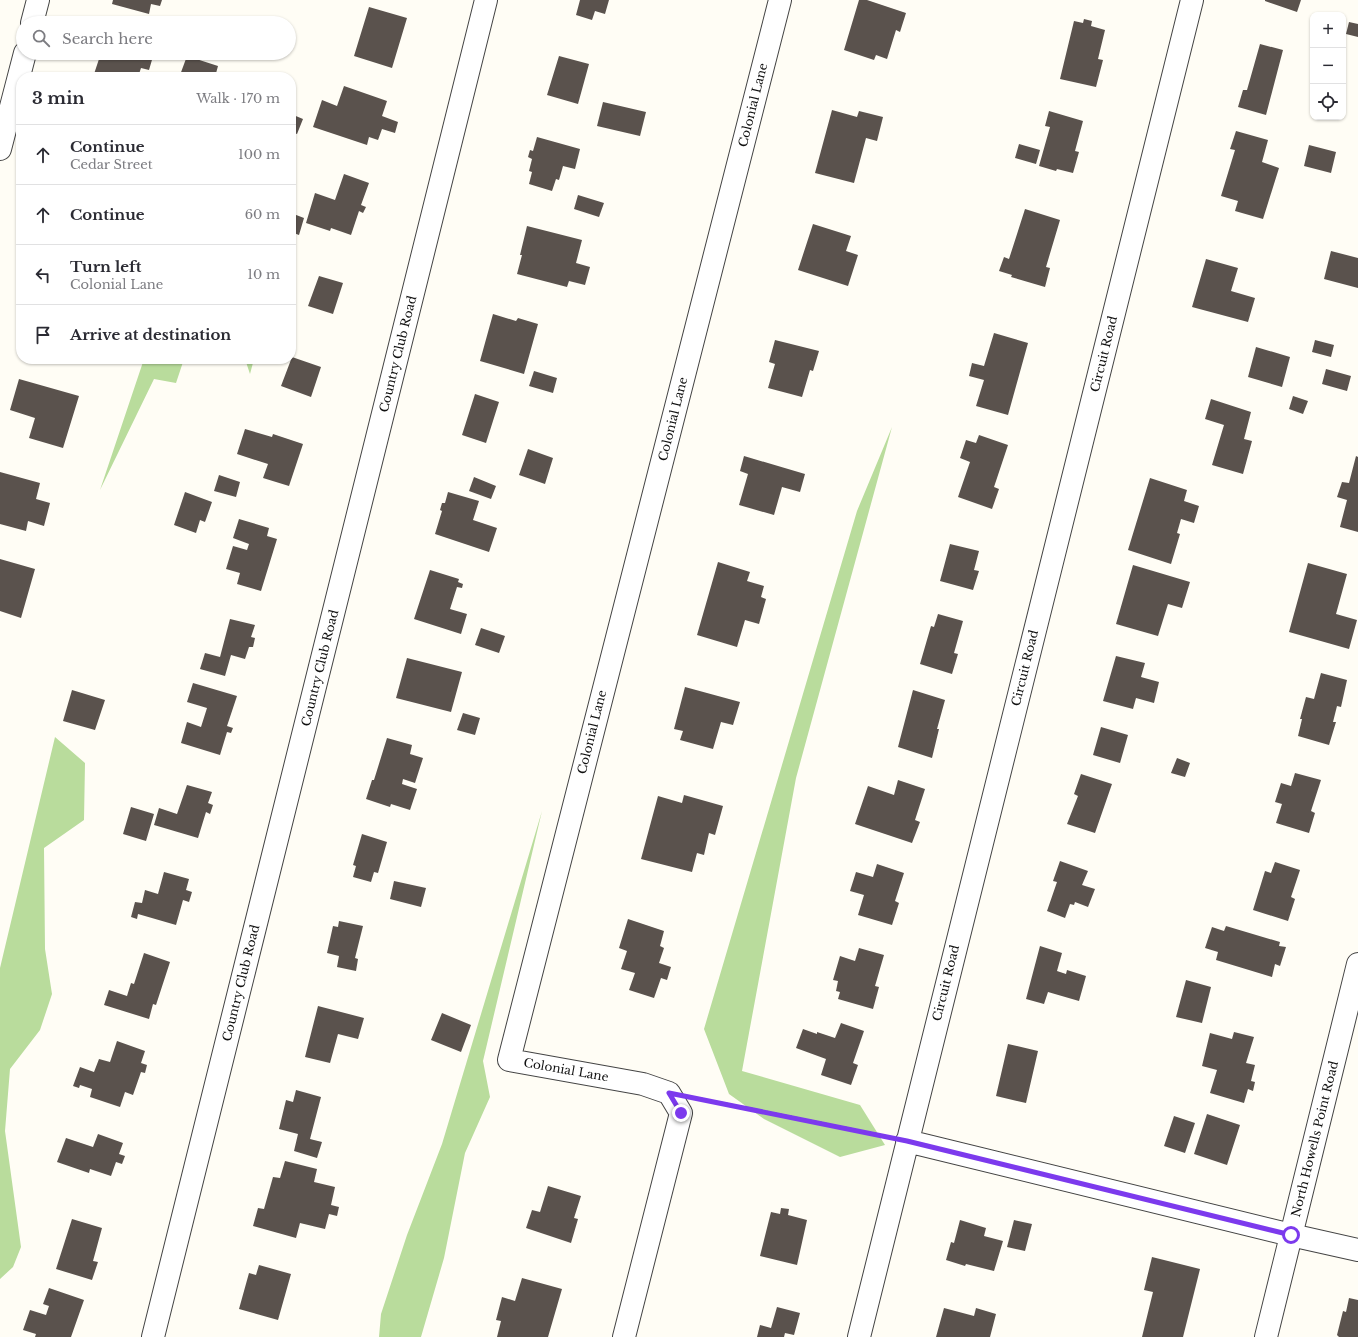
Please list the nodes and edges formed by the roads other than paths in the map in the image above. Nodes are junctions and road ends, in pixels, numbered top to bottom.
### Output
1 (38, 0) edge
2 (486, 0) edge
3 (780, 0) edge
4 (1192, 0) edge
5 (34, 16) edge
6 (23, 60) edge
7 (20, 72) edge
8 (16, 88) edge
9 (0, 149) edge
10 (1358, 964) edge
11 (907, 1141) junction
12 (1291, 1235) junction
13 (1358, 1250) edge
14 (153, 1337) edge
15 (624, 1337) edge
16 (859, 1337) edge
17 (1266, 1337) edge

1 - 5 street
2 - 14 street, Country Club Road
3 - 15 street, Colonial Lane
4 - 11 street, Circuit Road
6 - 7 street
8 - 9 street
10 - 12 street, North Howells Point Road
11 - 12 street
11 - 16 street, Circuit Road
12 - 13 street
12 - 17 street, North Howells Point Road

